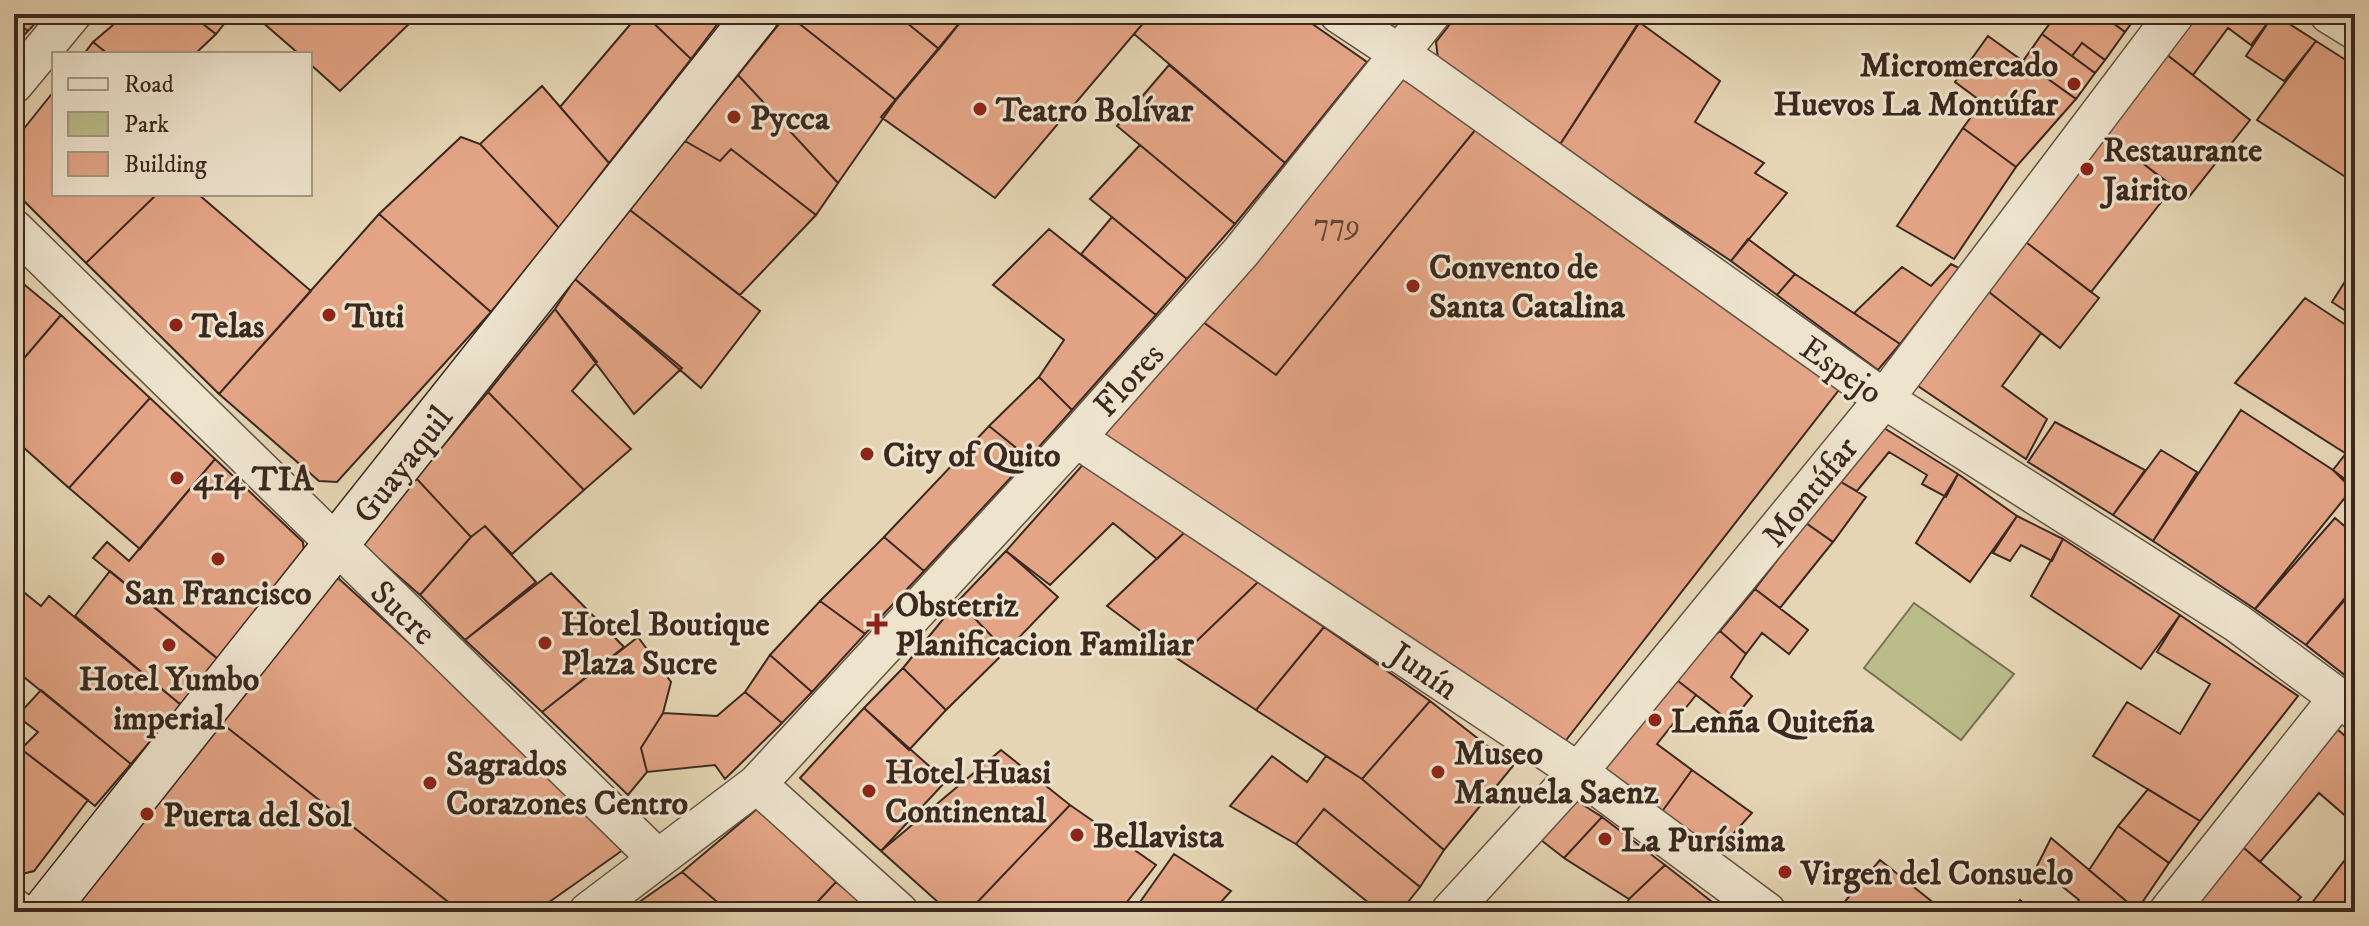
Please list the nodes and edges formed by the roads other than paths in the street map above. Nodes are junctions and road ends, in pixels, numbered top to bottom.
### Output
1 (72, 14) edge
2 (757, 14) edge
3 (1339, 14) edge
4 (1431, 14) edge
5 (2175, 14) edge
6 (2329, 14) edge
7 (2355, 30) edge
8 (1398, 55) junction
9 (14, 84) edge
10 (14, 229) edge
11 (1884, 399) junction
12 (1076, 438) junction
13 (337, 547) junction
14 (2347, 704) edge
15 (1578, 772) junction
16 (757, 784) junction
17 (658, 859) junction
18 (14, 908) edge
19 (19, 912) edge
20 (44, 912) edge
21 (588, 912) edge
22 (899, 912) edge
23 (1450, 912) edge
24 (1767, 912) edge
25 (2168, 912) edge

1 - 9 street
2 - 13 street, Guayaquil
3 - 8 street, Espejo
4 - 8 street, Flores
5 - 11 street, Montúfar
6 - 7 street
8 - 11 street, Espejo
8 - 12 street, Flores
10 - 13 street, Sucre
11 - 14 street, Espejo
11 - 15 street, Montúfar
12 - 15 street, Junín
12 - 16 street, Flores
13 - 17 street, Sucre
13 - 20 street, Guayaquil
14 - 25 street
15 - 23 street, Montúfar
15 - 24 street, Junín
16 - 17 street, Flores
16 - 22 street
17 - 21 street, Flores
18 - 19 street

